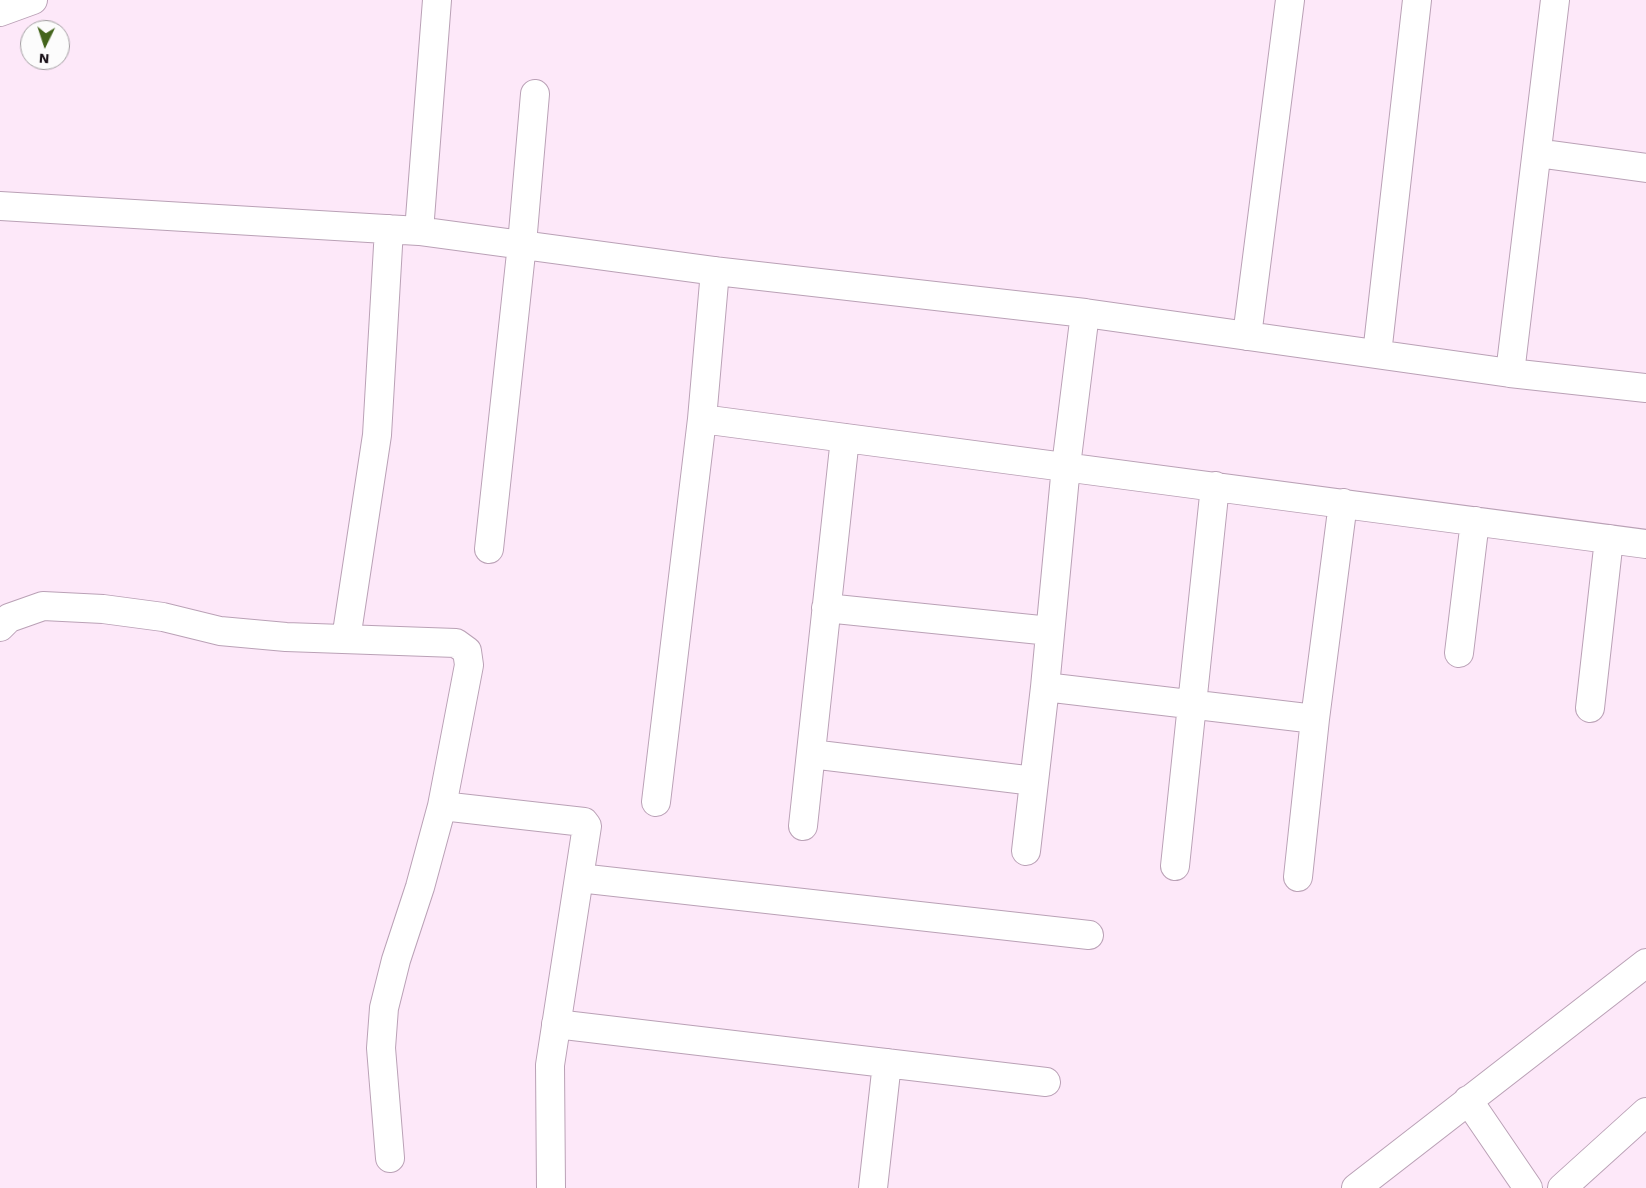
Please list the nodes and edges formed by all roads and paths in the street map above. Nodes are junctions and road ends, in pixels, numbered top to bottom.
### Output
1 (33, 0) edge
2 (437, 0) edge
3 (1290, 0) edge
4 (1417, 0) edge
5 (1555, 0) edge
6 (0, 12) edge
7 (534, 94) dead end
8 (1537, 153) junction
9 (1646, 168) edge
10 (0, 206) edge
11 (389, 229) junction
12 (419, 231) junction
13 (522, 244) junction
14 (715, 271) junction
15 (1085, 314) junction
16 (1247, 336) junction
17 (1377, 354) junction
18 (1510, 373) junction
19 (1646, 388) edge
20 (702, 419) junction
21 (845, 438) junction
22 (1066, 466) junction
23 (1215, 486) junction
24 (1343, 503) junction
25 (1475, 520) junction
26 (1609, 538) junction
27 (1646, 544) edge
28 (489, 549) dead end
29 (826, 608) junction
30 (0, 627) edge
31 (1050, 631) junction
32 (346, 639) junction
33 (1459, 653) dead end
34 (1045, 686) junction
35 (1192, 704) junction
36 (1590, 708) dead end
37 (1315, 719) junction
38 (811, 754) junction
39 (1034, 781) junction
40 (656, 802) dead end
41 (442, 806) junction
42 (803, 826) dead end
43 (1026, 851) dead end
44 (1175, 866) dead end
45 (1298, 877) dead end
46 (579, 878) junction
47 (1088, 935) dead end
48 (1646, 963) edge
49 (556, 1024) junction
50 (887, 1063) junction
51 (1046, 1082) dead end
52 (1468, 1100) junction
53 (1646, 1112) edge
54 (390, 1158) dead end
55 (551, 1188) edge
56 (873, 1188) edge
57 (1356, 1188) edge
58 (1528, 1188) edge
59 (1562, 1188) edge

1 - 6 main road
2 - 12 main road
3 - 16 main road
4 - 17 main road
5 - 8 main road
7 - 13 main road
8 - 9 main road
8 - 18 main road
10 - 11 main road
11 - 12 main road
11 - 32 main road
12 - 13 main road
13 - 14 main road
13 - 28 main road
14 - 15 main road
14 - 20 main road
15 - 16 main road
15 - 22 main road
16 - 17 main road
17 - 18 main road
18 - 19 main road
20 - 21 main road
20 - 40 main road
21 - 22 main road
21 - 29 main road
22 - 23 main road
22 - 31 main road
23 - 24 main road
23 - 35 main road
24 - 25 main road
24 - 37 main road
25 - 26 main road
25 - 33 main road
26 - 27 main road
26 - 36 main road
29 - 31 main road
29 - 38 main road
30 - 32 main road
31 - 34 main road
32 - 41 main road
34 - 35 main road
34 - 39 main road
35 - 37 main road
35 - 44 main road
37 - 45 main road
38 - 39 main road
38 - 42 main road
39 - 43 main road
41 - 46 main road
41 - 54 main road
46 - 47 main road
46 - 49 main road
48 - 52 main road
49 - 50 main road
49 - 55 main road
50 - 51 main road
50 - 56 main road
52 - 57 main road
52 - 58 main road
53 - 59 main road

